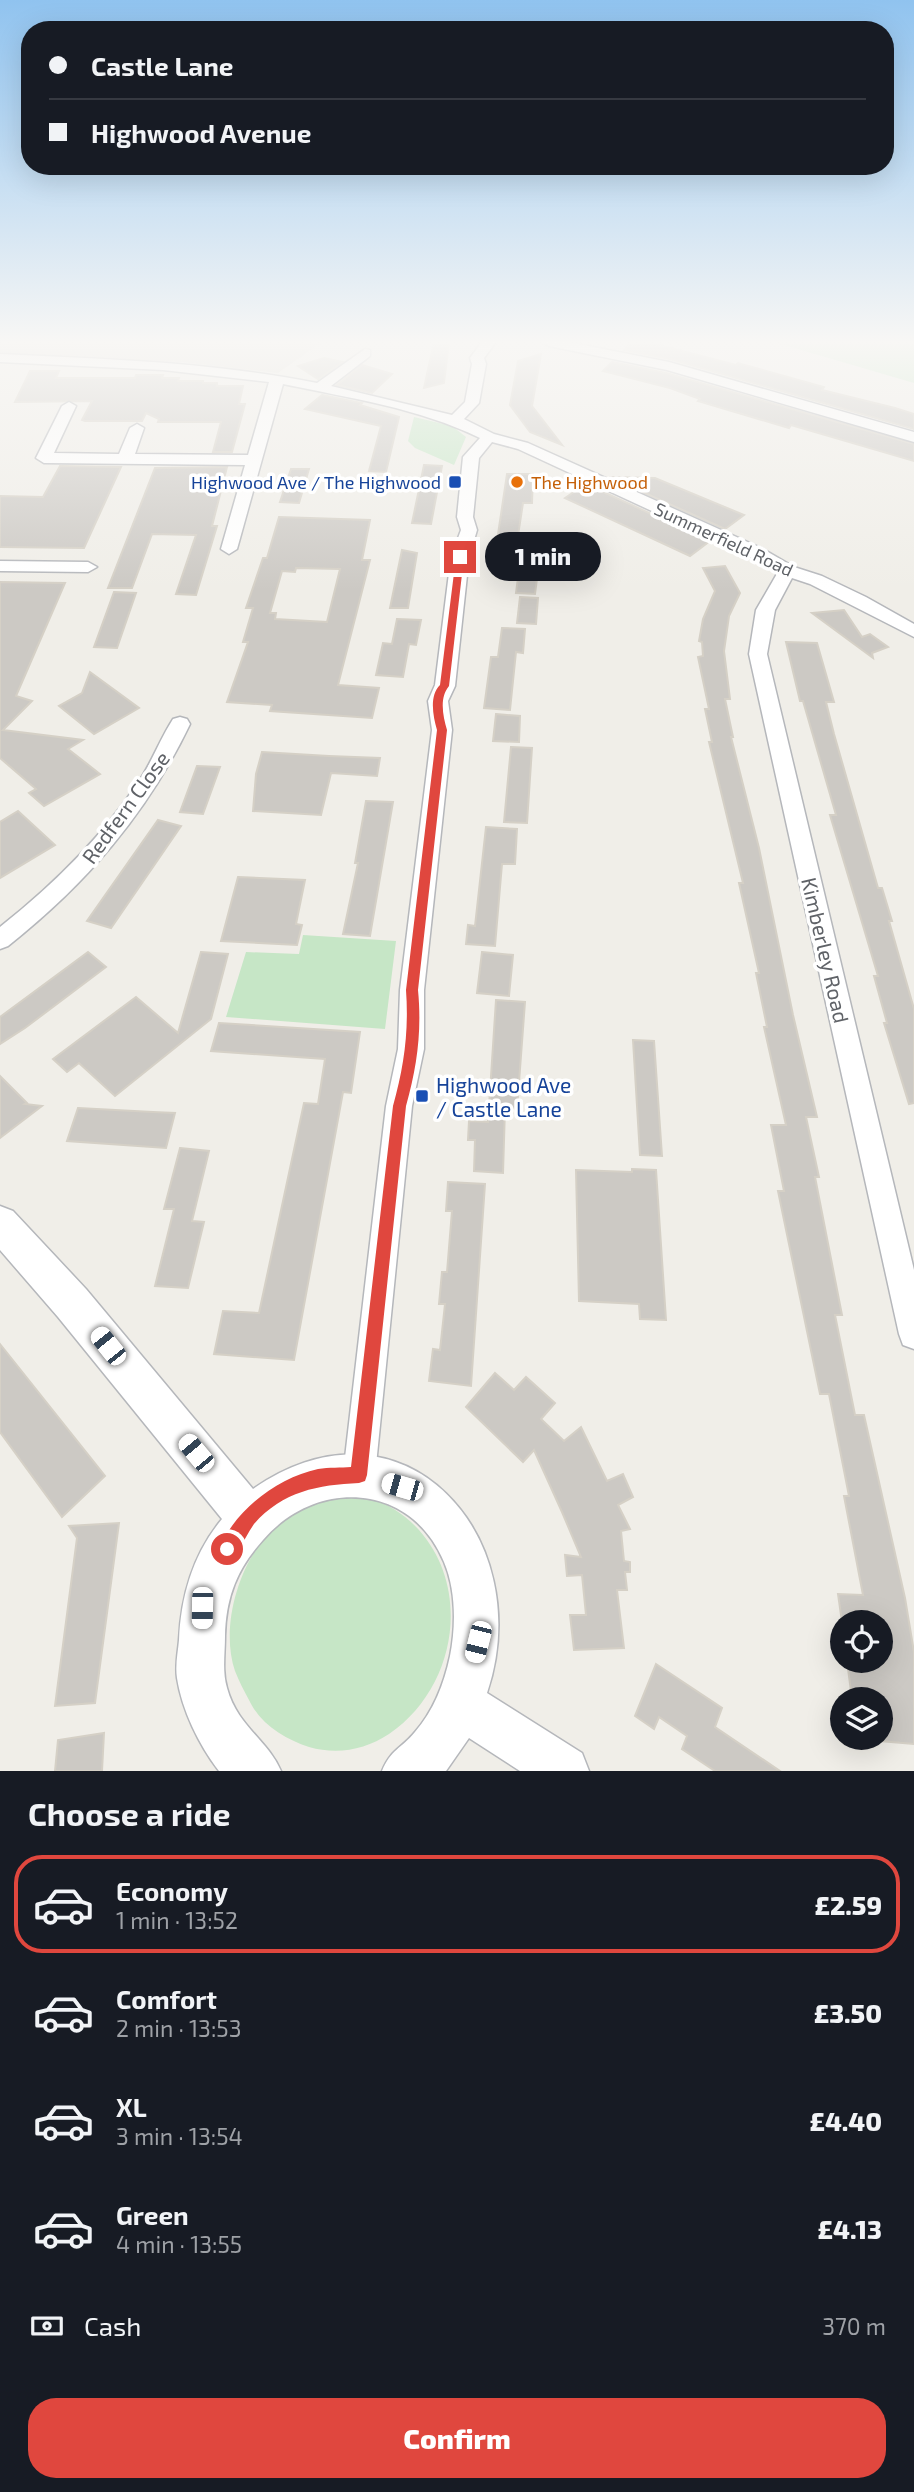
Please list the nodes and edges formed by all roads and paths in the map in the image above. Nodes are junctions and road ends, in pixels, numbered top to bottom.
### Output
1 (60, 425) edge
2 (265, 425) edge
3 (464, 425) edge
4 (871, 425) edge
5 (137, 428) dead end
6 (489, 437) junction
7 (914, 437) edge
8 (44, 458) junction
9 (125, 458) junction
10 (255, 460) junction
11 (34, 475) dead end
12 (229, 549) dead end
13 (0, 566) edge
14 (88, 566) dead end
15 (788, 571) junction
16 (914, 631) edge
17 (180, 724) dead end
18 (0, 940) edge
19 (0, 1223) edge
20 (914, 1334) edge
21 (359, 1475) junction
22 (249, 1518) junction
23 (461, 1705) junction
24 (256, 1771) edge
25 (407, 1771) edge
26 (564, 1771) edge

1 - 8 street
2 - 10 street
3 - 6 street, Summerfield Road
4 - 7 street
5 - 9 street
6 - 15 street, Summerfield Road
6 - 21 street
8 - 9 street
8 - 11 street
9 - 10 street
10 - 12 street
13 - 14 street
15 - 16 street, Summerfield Road
15 - 20 street, Kimberley Road
17 - 18 street, Redfern Close
19 - 22 street
21 - 22 street
21 - 23 street
22 - 24 street
23 - 25 street
23 - 26 street

